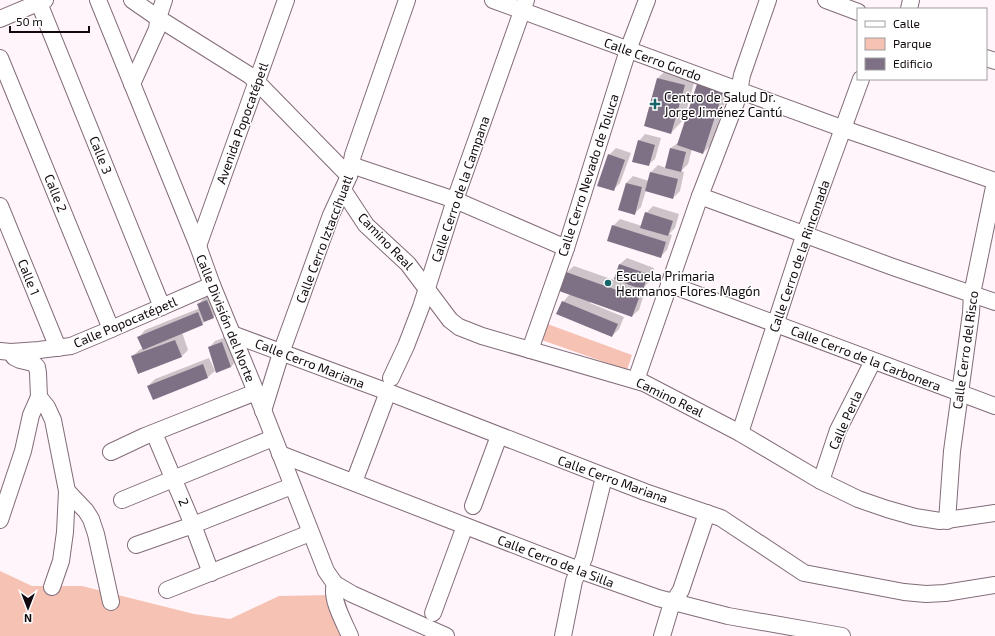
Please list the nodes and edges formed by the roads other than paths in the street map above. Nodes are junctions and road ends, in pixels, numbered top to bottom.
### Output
1 (98, 0) edge
2 (132, 0) edge
3 (164, 0) edge
4 (286, 0) edge
5 (407, 0) edge
6 (493, 0) edge
7 (647, 0) edge
8 (768, 0) edge
9 (826, 0) edge
10 (42, 2) edge
11 (524, 5) edge
12 (857, 12) edge
13 (158, 18) junction
14 (0, 19) edge
15 (628, 50) junction
16 (0, 58) edge
17 (861, 80) edge
18 (258, 82) junction
19 (132, 84) junction
20 (739, 90) junction
21 (844, 129) junction
22 (348, 177) junction
23 (995, 181) edge
24 (700, 196) junction
25 (455, 200) junction
26 (0, 206) edge
27 (805, 233) junction
28 (198, 246) junction
29 (566, 248) junction
30 (669, 284) junction
31 (212, 285) junction
32 (428, 288) junction
33 (972, 294) junction
34 (995, 302) edge
35 (162, 307) junction
36 (775, 324) junction
37 (111, 329) junction
38 (232, 334) junction
39 (58, 348) junction
40 (530, 350) junction
41 (6, 351) edge
42 (281, 352) junction
43 (873, 361) junction
44 (636, 380) junction
45 (389, 385) junction
46 (256, 392) junction
47 (959, 394) junction
48 (39, 397) junction
49 (995, 406) edge
50 (263, 411) junction
51 (154, 433) junction
52 (740, 434) junction
53 (499, 436) junction
54 (273, 438) junction
55 (111, 452) dead end
56 (280, 454) junction
57 (604, 477) junction
58 (174, 478) junction
59 (821, 481) junction
60 (354, 482) junction
61 (292, 486) junction
62 (67, 492) junction
63 (122, 500) dead end
64 (473, 506) dead end
65 (707, 513) junction
66 (995, 513) edge
67 (0, 520) edge
68 (947, 520) junction
69 (193, 525) junction
70 (465, 526) junction
71 (310, 533) junction
72 (136, 545) dead end
73 (579, 570) junction
74 (211, 573) junction
75 (335, 584) junction
76 (995, 585) edge
77 (52, 587) dead end
78 (167, 590) dead end
79 (677, 596) junction
80 (111, 602) dead end
81 (428, 625) edge
82 (777, 631) edge
83 (350, 636) edge
84 (446, 636) edge
85 (563, 636) edge
86 (662, 636) edge
87 (842, 636) edge

1 - 19 street, Calle División del Norte
2 - 13 street, Camino Real
3 - 13 street
4 - 18 street, Avenida Popocatépetl
5 - 22 street, Calle Cerro Iztaccíhuatl
6 - 11 street, Calle Cerro Gordo
7 - 15 street, Calle Cerro Nevado de Toluca
8 - 20 street
9 - 12 street
10 - 14 street
10 - 35 street, Calle 3
11 - 15 street, Calle Cerro Gordo
11 - 25 street, Calle Cerro de la Campana
13 - 18 street, Camino Real
13 - 19 street
15 - 20 street, Calle Cerro Gordo
15 - 29 street, Calle Cerro Nevado de Toluca
16 - 37 street, Calle 2
17 - 21 street, Calle Cerro de la Rinconada
18 - 22 street, Camino Real
18 - 28 street, Avenida Popocatépetl
19 - 28 street, Calle División del Norte
20 - 21 street, Calle Cerro Gordo
20 - 24 street
21 - 23 street, Calle Cerro Gordo
21 - 27 street, Calle Cerro de la Rinconada
22 - 25 street
22 - 32 street, Camino Real
22 - 42 street, Calle Cerro Iztaccíhuatl
23 - 33 street, Calle Cerro del Risco
24 - 27 street
24 - 30 street
25 - 29 street
25 - 32 street, Calle Cerro de la Campana
26 - 39 street, Calle 1
27 - 33 street
27 - 36 street, Calle Cerro de la Rinconada
28 - 31 street, Calle División del Norte
29 - 40 street, Calle Cerro Nevado de Toluca
30 - 36 street, Calle Cerro de la Carbonera
30 - 44 street
31 - 35 street, Calle Popocatépetl
31 - 38 street, Calle División del Norte
32 - 40 street, Camino Real
32 - 45 street, Calle Cerro de la Campana
33 - 34 street
33 - 47 street, Calle Cerro del Risco
35 - 37 street, Calle Popocatépetl
36 - 43 street, Calle Cerro de la Carbonera
36 - 52 street, Calle Cerro de la Rinconada
37 - 39 street, Calle Popocatépetl
38 - 42 street, Calle Cerro Mariana
38 - 46 street, Calle División del Norte
39 - 41 street, Calle Popocatépetl
40 - 44 street, Camino Real
41 - 48 street
42 - 45 street, Calle Cerro Mariana
42 - 50 street, Calle Cerro Iztaccíhuatl
43 - 47 street, Calle Cerro de la Carbonera
43 - 59 street, Calle Perla
44 - 52 street, Camino Real
45 - 53 street, Calle Cerro Mariana
45 - 60 street, Calle Cerro de la Campana
46 - 50 street, Calle División del Norte
46 - 51 street
47 - 49 street, Calle Cerro de la Carbonera
47 - 68 street, Calle Cerro del Risco
48 - 62 street
48 - 67 street
50 - 54 street, Calle División del Norte
51 - 55 street
51 - 58 street, 2
52 - 59 street, Camino Real
53 - 57 street, Calle Cerro Mariana
53 - 64 street
54 - 56 street, Calle División del Norte
54 - 58 street
56 - 60 street, Calle Cerro de la Silla
56 - 61 street, Calle División del Norte
57 - 65 street, Calle Cerro Mariana
57 - 73 street
58 - 63 street
58 - 69 street, 2
59 - 68 street, Camino Real
60 - 70 street, Calle Cerro de la Silla
61 - 69 street
61 - 71 street, Calle División del Norte
62 - 77 street
62 - 80 street
65 - 76 street, Calle Cerro Mariana
65 - 79 street
66 - 68 street, Camino Real
69 - 72 street
69 - 74 street, 2
70 - 73 street, Calle Cerro de la Silla
70 - 81 street
71 - 74 street
71 - 75 street, Calle División del Norte
73 - 79 street, Calle Cerro de la Silla
73 - 85 street
74 - 78 street
75 - 81 street
75 - 83 street, Calle División del Norte
79 - 82 street, Calle Cerro de la Silla
79 - 86 street
81 - 84 street
82 - 87 street, Calle Cerro de la Silla

